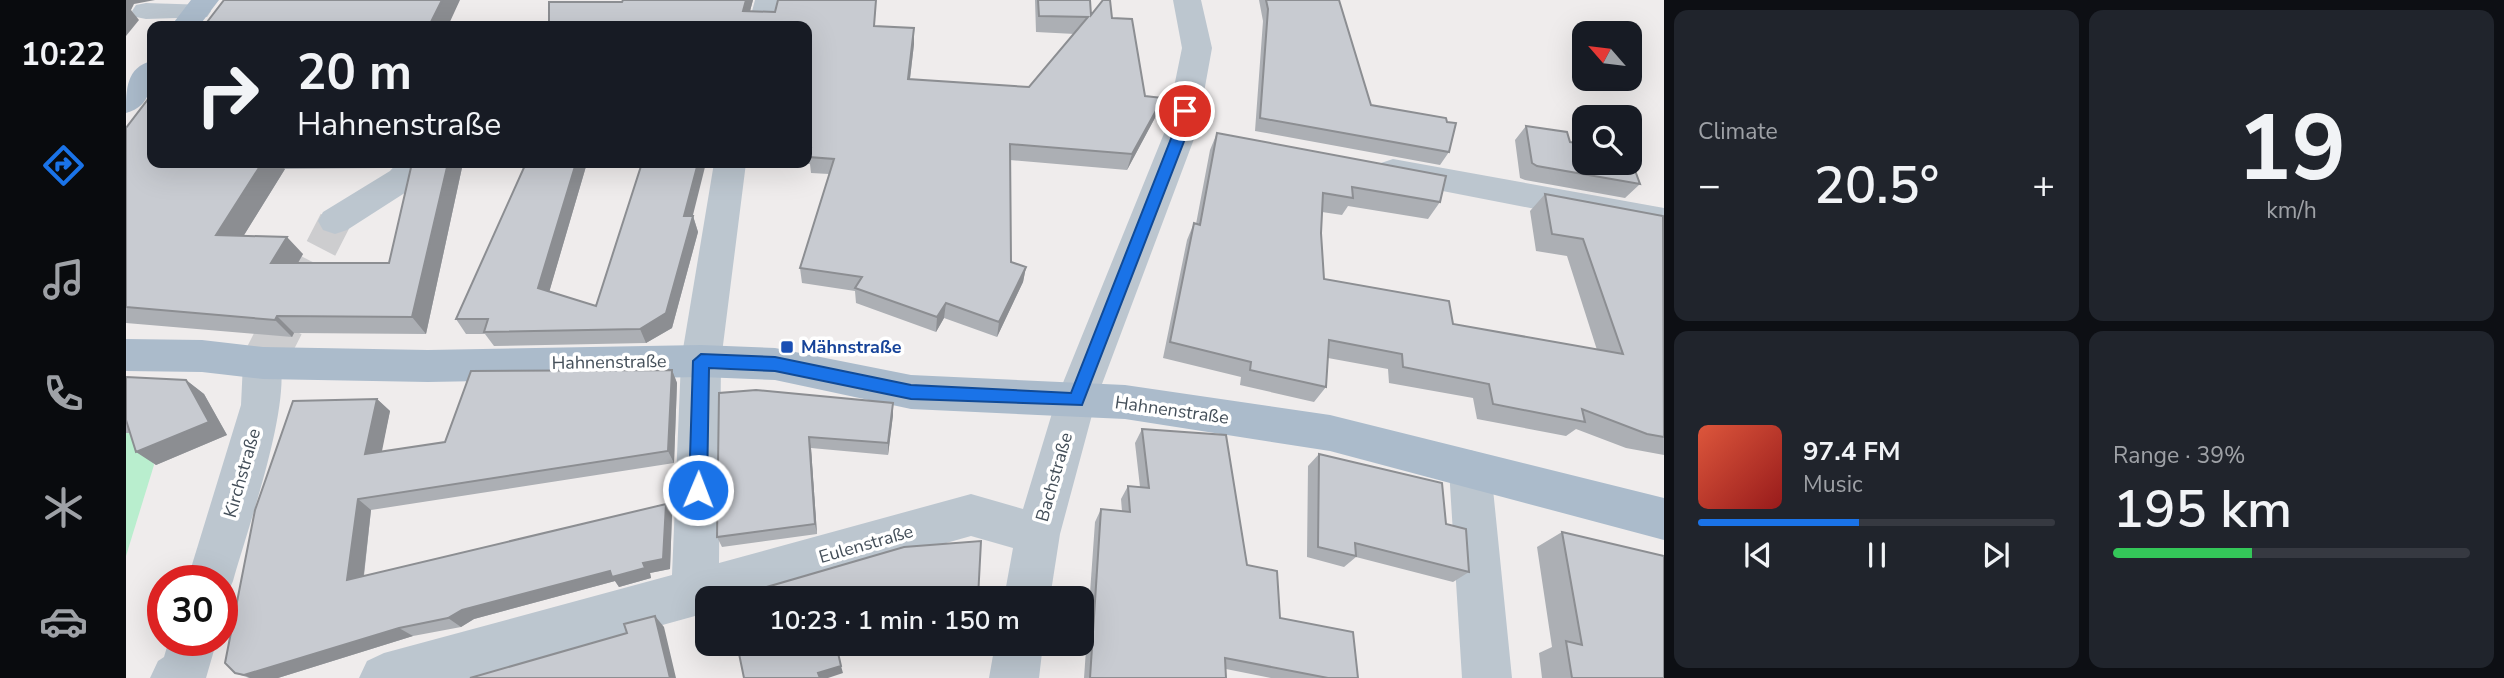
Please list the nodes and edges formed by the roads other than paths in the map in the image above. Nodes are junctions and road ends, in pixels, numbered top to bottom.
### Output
1 (769, 0) edge
2 (1187, 0) edge
3 (146, 10) dead end
4 (196, 12) edge
5 (763, 21) edge
6 (147, 76) edge
7 (126, 103) edge
8 (1369, 166) edge
9 (411, 168) edge
10 (729, 168) edge
11 (335, 221) tunnel mouth
12 (1664, 221) edge
13 (126, 355) edge
14 (701, 361) junction
15 (263, 363) junction
16 (1076, 400) junction
17 (1470, 469) junction
18 (1664, 519) edge
19 (1038, 534) junction
20 (215, 565) edge
21 (695, 586) edge
22 (720, 586) edge
23 (1029, 586) edge
24 (695, 593) edge
25 (1017, 656) edge
26 (384, 678) edge
27 (1014, 678) edge
28 (1487, 678) edge

1 - 5 street
2 - 16 street, Bachstraße
3 - 4 street
6 - 7 main road
8 - 12 street
9 - 11 street
10 - 14 street
13 - 15 main road, Hahnenstraße
14 - 15 main road, Hahnenstraße
14 - 16 main road, Hahnenstraße
14 - 21 street
15 - 20 street, Kirchstraße
16 - 17 main road, Hahnenstraße
16 - 19 street, Bachstraße
17 - 18 main road, Hahnenstraße
17 - 28 street
19 - 22 street, Eulenstraße
19 - 23 street, Bachstraße
24 - 26 street, Eulenstraße
25 - 27 street

